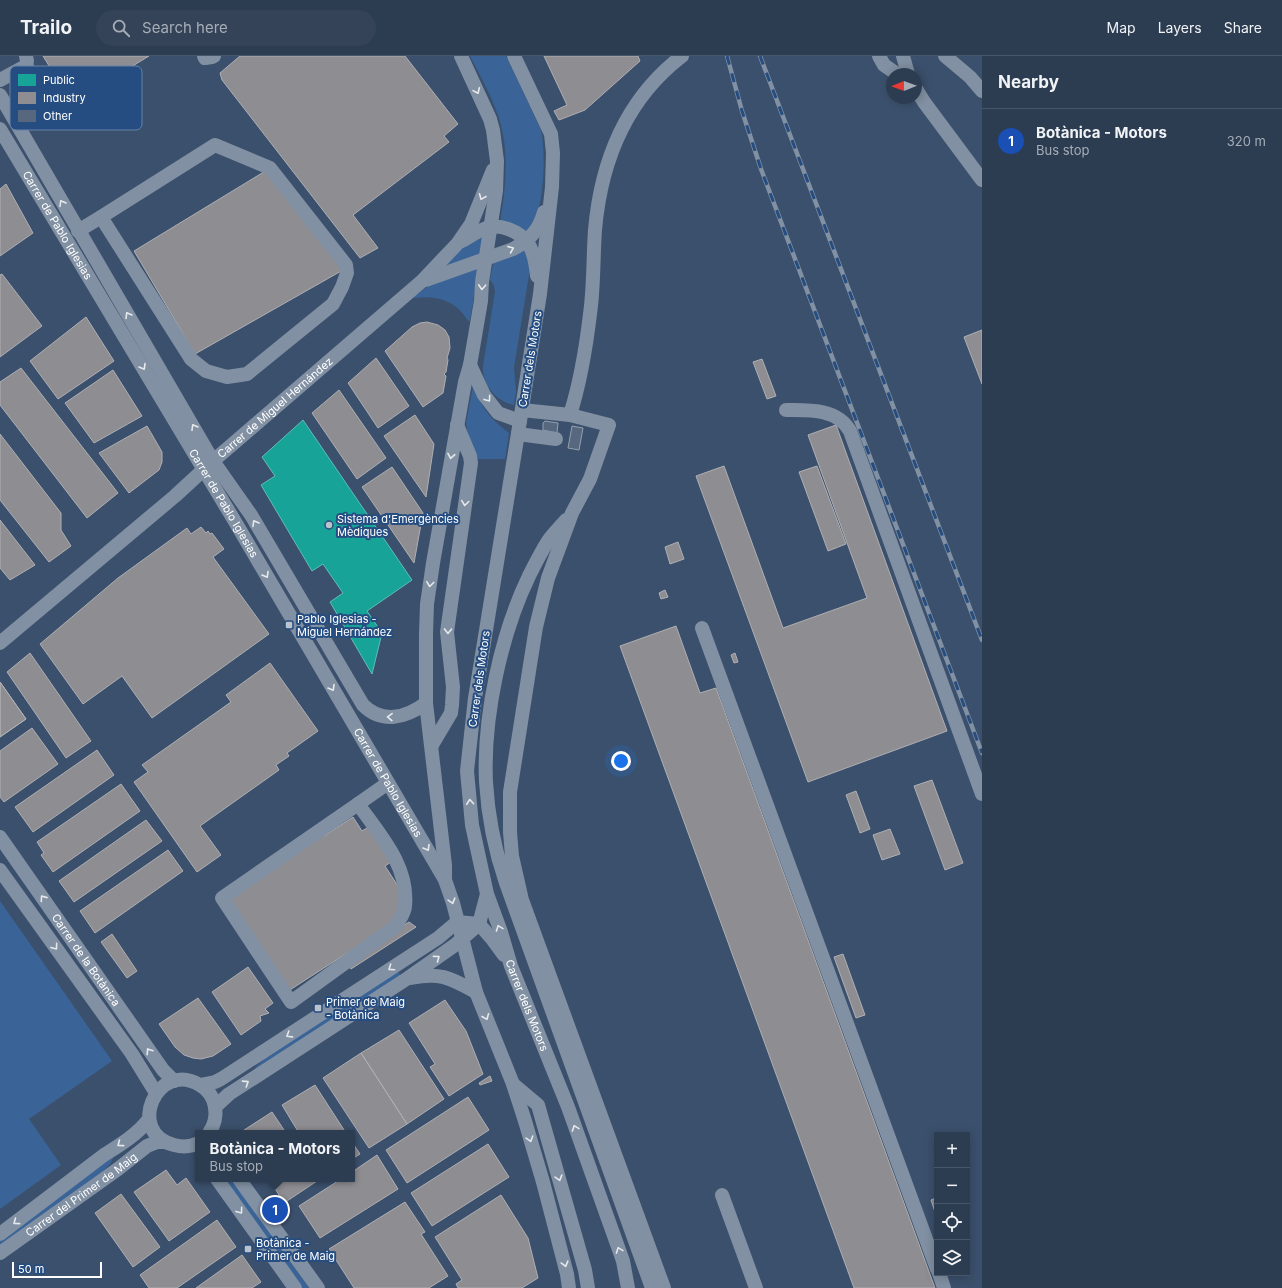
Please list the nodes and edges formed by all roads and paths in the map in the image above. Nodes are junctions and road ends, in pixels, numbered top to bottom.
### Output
1 (204, 56) edge
2 (214, 56) edge
3 (461, 56) edge
4 (514, 56) edge
5 (682, 56) edge
6 (880, 56) edge
7 (903, 56) edge
8 (945, 56) edge
9 (888, 68) edge
10 (906, 68) edge
11 (10, 73) edge
12 (0, 80) edge
13 (982, 90) edge
14 (0, 95) edge
15 (922, 99) edge
16 (10, 112) edge
17 (0, 129) edge
18 (20, 130) edge
19 (497, 161) junction
20 (982, 180) edge
21 (552, 187) junction
22 (101, 216) junction
23 (490, 227) junction
24 (78, 231) junction
25 (527, 241) junction
26 (458, 243) junction
27 (485, 258) junction
28 (422, 281) junction
29 (540, 294) junction
30 (470, 365) junction
31 (786, 410) dead end
32 (570, 415) junction
33 (520, 422) junction
34 (457, 425) junction
35 (556, 439) dead end
36 (208, 465) junction
37 (572, 513) junction
38 (702, 628) dead end
39 (0, 643) edge
40 (426, 703) junction
41 (432, 745) junction
42 (388, 782) junction
43 (982, 794) edge
44 (358, 804) junction
45 (0, 837) edge
46 (0, 870) edge
47 (445, 880) junction
48 (486, 894) junction
49 (457, 922) junction
50 (479, 924) junction
51 (462, 939) junction
52 (511, 966) junction
53 (408, 978) junction
54 (476, 992) junction
55 (174, 1081) junction
56 (513, 1084) junction
57 (200, 1085) junction
58 (156, 1093) junction
59 (215, 1107) junction
60 (150, 1119) junction
61 (211, 1130) edge
62 (165, 1142) junction
63 (195, 1147) edge
64 (219, 1182) edge
65 (241, 1182) edge
66 (722, 1195) dead end
67 (0, 1234) edge
68 (0, 1253) edge
69 (934, 1261) edge
70 (940, 1276) edge
71 (295, 1288) edge
72 (318, 1288) edge
73 (569, 1288) edge
74 (588, 1288) edge
75 (628, 1288) edge
76 (652, 1288) edge
77 (664, 1288) edge
78 (756, 1288) edge
79 (944, 1288) edge

1 - 2 street
3 -> 19 street
4 - 21 street, Carrer dels Motors
5 - 32 street
6 - 9 street
7 - 10 street
8 - 13 street
11 - 12 street
16 -> 14 street, Carrer de Pablo Iglesias
15 - 20 street
17 -> 36 street, Carrer de Pablo Iglesias
24 -> 18 street, Carrer de Pablo Iglesias
19 - 23 street
19 -> 26 street, Carrer de Miguel Hernández
21 - 25 street, Carrer de Miguel Hernández
21 - 29 street, Carrer dels Motors
22 - 22 street
22 - 24 street
23 - 25 street
23 - 26 street, Carrer de Miguel Hernández
23 - 27 street
36 -> 24 street, Carrer de Pablo Iglesias
27 -> 25 street, Carrer de Miguel Hernández
25 - 29 street
26 - 28 street, Carrer de Miguel Hernández
27 - 28 street, Carrer de Miguel Hernández
27 -> 30 street
28 - 36 street, Carrer de Miguel Hernández
29 - 33 street, Carrer dels Motors
30 -> 33 street
30 - 34 street
31 - 43 street
32 - 33 street
32 - 37 street
33 - 35 street
48 -> 33 street, Carrer dels Motors
34 -> 40 street
34 -> 41 street, Carrer dels Motors
36 - 39 street, Carrer de Miguel Hernández
40 -> 36 street, Carrer de Pablo Iglesias
36 -> 42 street, Carrer de Pablo Iglesias
37 - 76 street
37 - 77 street
38 - 69 street
40 - 41 street
41 - 47 street
42 - 44 street
42 -> 47 street, Carrer de Pablo Iglesias
44 - 44 street
55 -> 45 street, Carrer de la Botànica
46 -> 58 street, Carrer de la Botànica
47 -> 49 street
48 - 50 street
52 -> 48 street, Carrer dels Motors
49 - 50 street
49 - 51 street
49 -> 57 street
50 - 51 street
50 - 52 street
53 -> 51 street
51 - 54 street
75 -> 52 street, Carrer dels Motors
53 - 54 street
59 -> 53 street
54 -> 56 street
55 - 57 street
55 - 58 street
56 -> 73 street
56 -> 74 street
57 - 59 street
58 - 60 street
59 - 61 street
60 - 62 street
60 -> 67 street, Carrer del Primer de Maig
62 - 63 street
62 - 68 street, Carrer del Primer de Maig
64 -> 71 street
65 - 72 street
66 - 78 street
70 - 79 street

